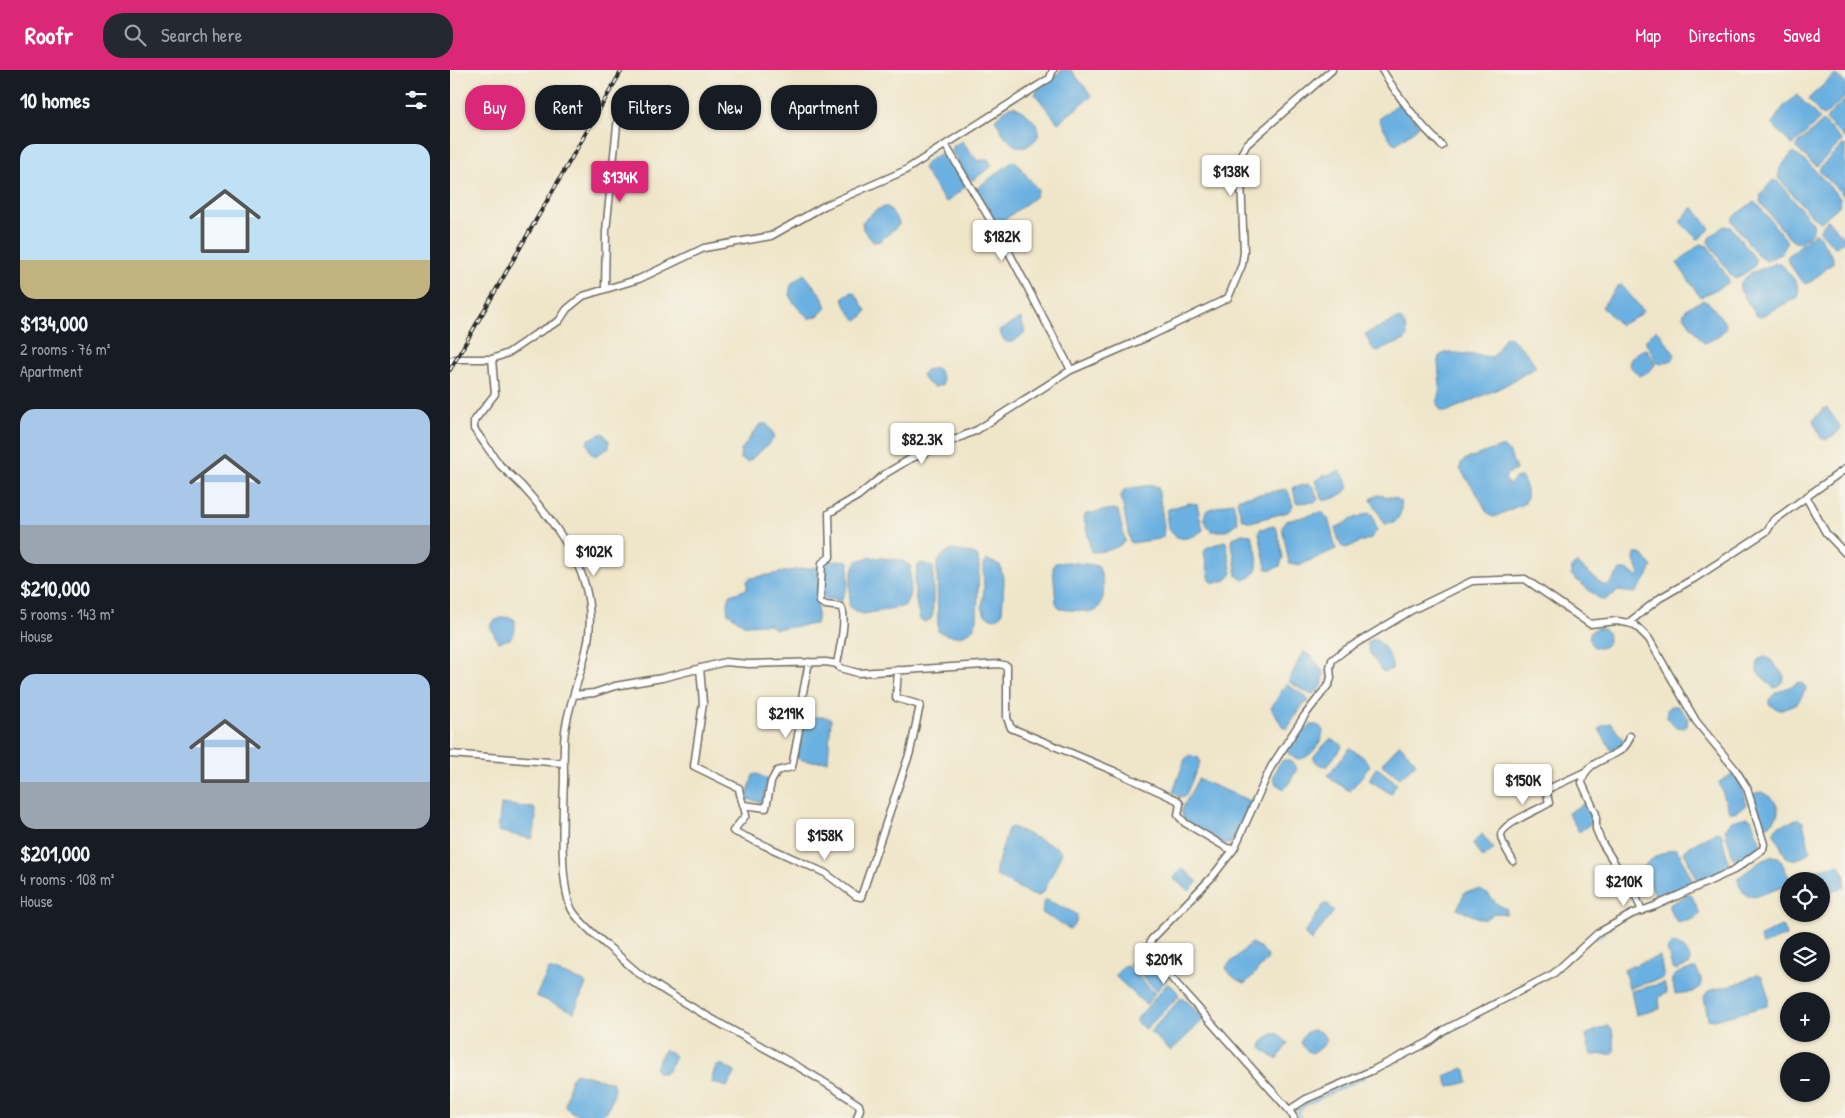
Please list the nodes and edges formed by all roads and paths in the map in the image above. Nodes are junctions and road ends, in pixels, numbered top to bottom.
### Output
1 (1052, 70) edge
2 (1332, 70) edge
3 (1382, 70) edge
4 (617, 130) edge
5 (946, 146) junction
6 (1442, 146) dead end
7 (605, 289) junction
8 (492, 359) junction
9 (450, 361) edge
10 (1071, 370) junction
11 (1845, 469) edge
12 (1806, 497) junction
13 (1845, 553) edge
14 (1628, 624) junction
15 (809, 662) junction
16 (838, 664) junction
17 (700, 668) junction
18 (898, 670) junction
19 (574, 695) junction
20 (1630, 736) dead end
21 (450, 754) edge
22 (563, 763) junction
23 (1586, 772) junction
24 (744, 805) junction
25 (1234, 849) junction
26 (1513, 861) dead end
27 (1642, 911) junction
28 (1289, 1110) junction
29 (857, 1118) edge
30 (1294, 1118) edge

1 - 5 street
2 - 10 street
3 - 6 street
4 - 7 street
5 - 7 street
5 - 10 street
7 - 8 street
8 - 9 street
8 - 19 street
10 - 16 street
11 - 12 street
12 - 13 street
12 - 14 street
14 - 25 street
14 - 27 street
15 - 16 street
15 - 17 street
15 - 24 street
16 - 18 street
17 - 19 street
17 - 24 street
18 - 24 street
18 - 25 street
19 - 22 street
20 - 23 street
21 - 22 street
22 - 29 street
23 - 26 street
23 - 27 street
25 - 28 street
27 - 28 street
28 - 30 street

